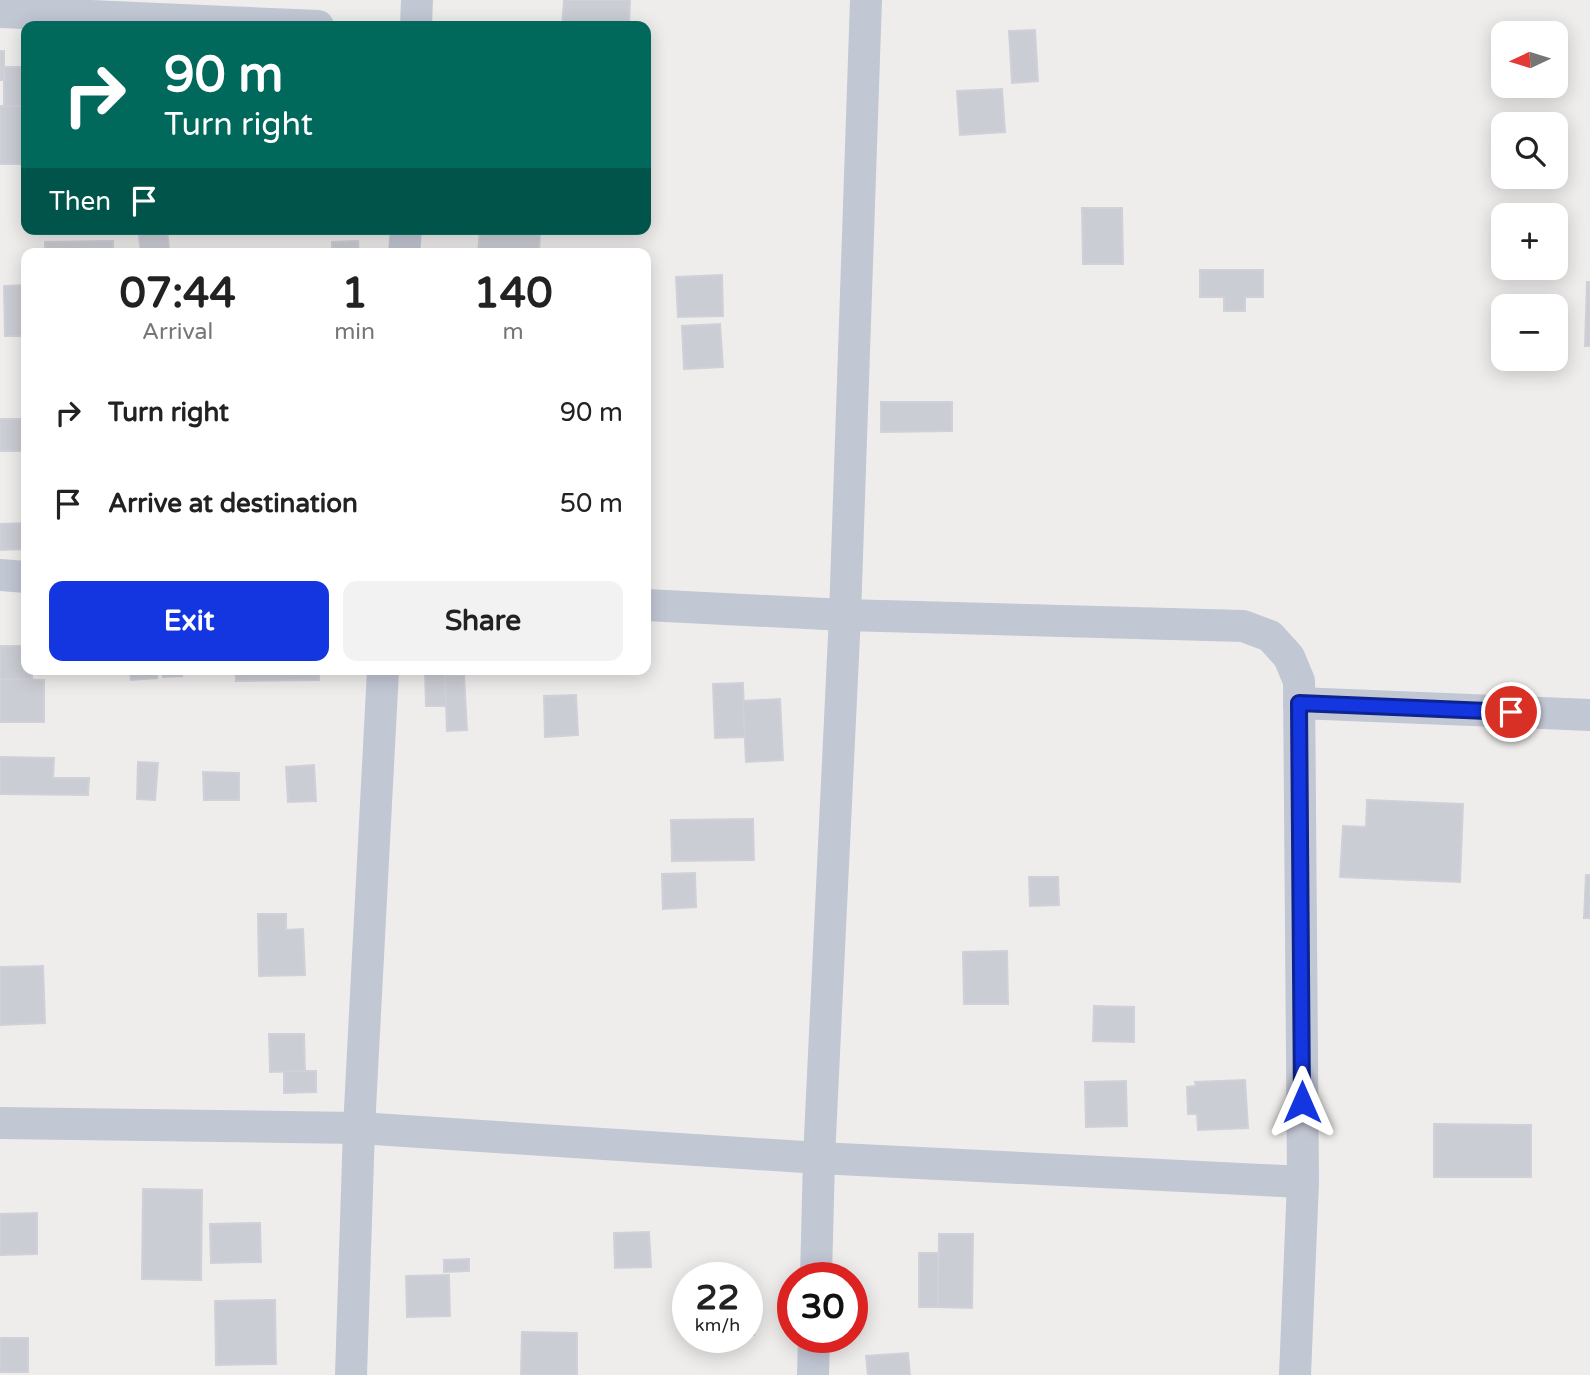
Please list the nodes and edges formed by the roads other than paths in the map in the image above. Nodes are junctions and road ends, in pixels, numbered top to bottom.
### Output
1 (417, 0) edge
2 (866, 0) edge
3 (0, 12) edge
4 (204, 21) edge
5 (416, 21) edge
6 (0, 576) edge
7 (21, 577) edge
8 (651, 605) edge
9 (845, 615) junction
10 (383, 675) edge
11 (1299, 703) junction
12 (1590, 715) edge
13 (0, 1123) edge
14 (359, 1128) junction
15 (819, 1158) junction
16 (1303, 1182) junction
17 (816, 1262) edge
18 (814, 1353) edge
19 (351, 1375) edge
20 (813, 1375) edge
21 (1296, 1375) edge

1 - 5 street
2 - 9 street
3 - 4 street
6 - 7 street
8 - 9 street
9 - 11 street
9 - 15 street
10 - 14 street
11 - 12 street
11 - 16 street
13 - 14 street
14 - 15 street
14 - 19 street
15 - 16 street
15 - 17 street
16 - 21 street
18 - 20 street

